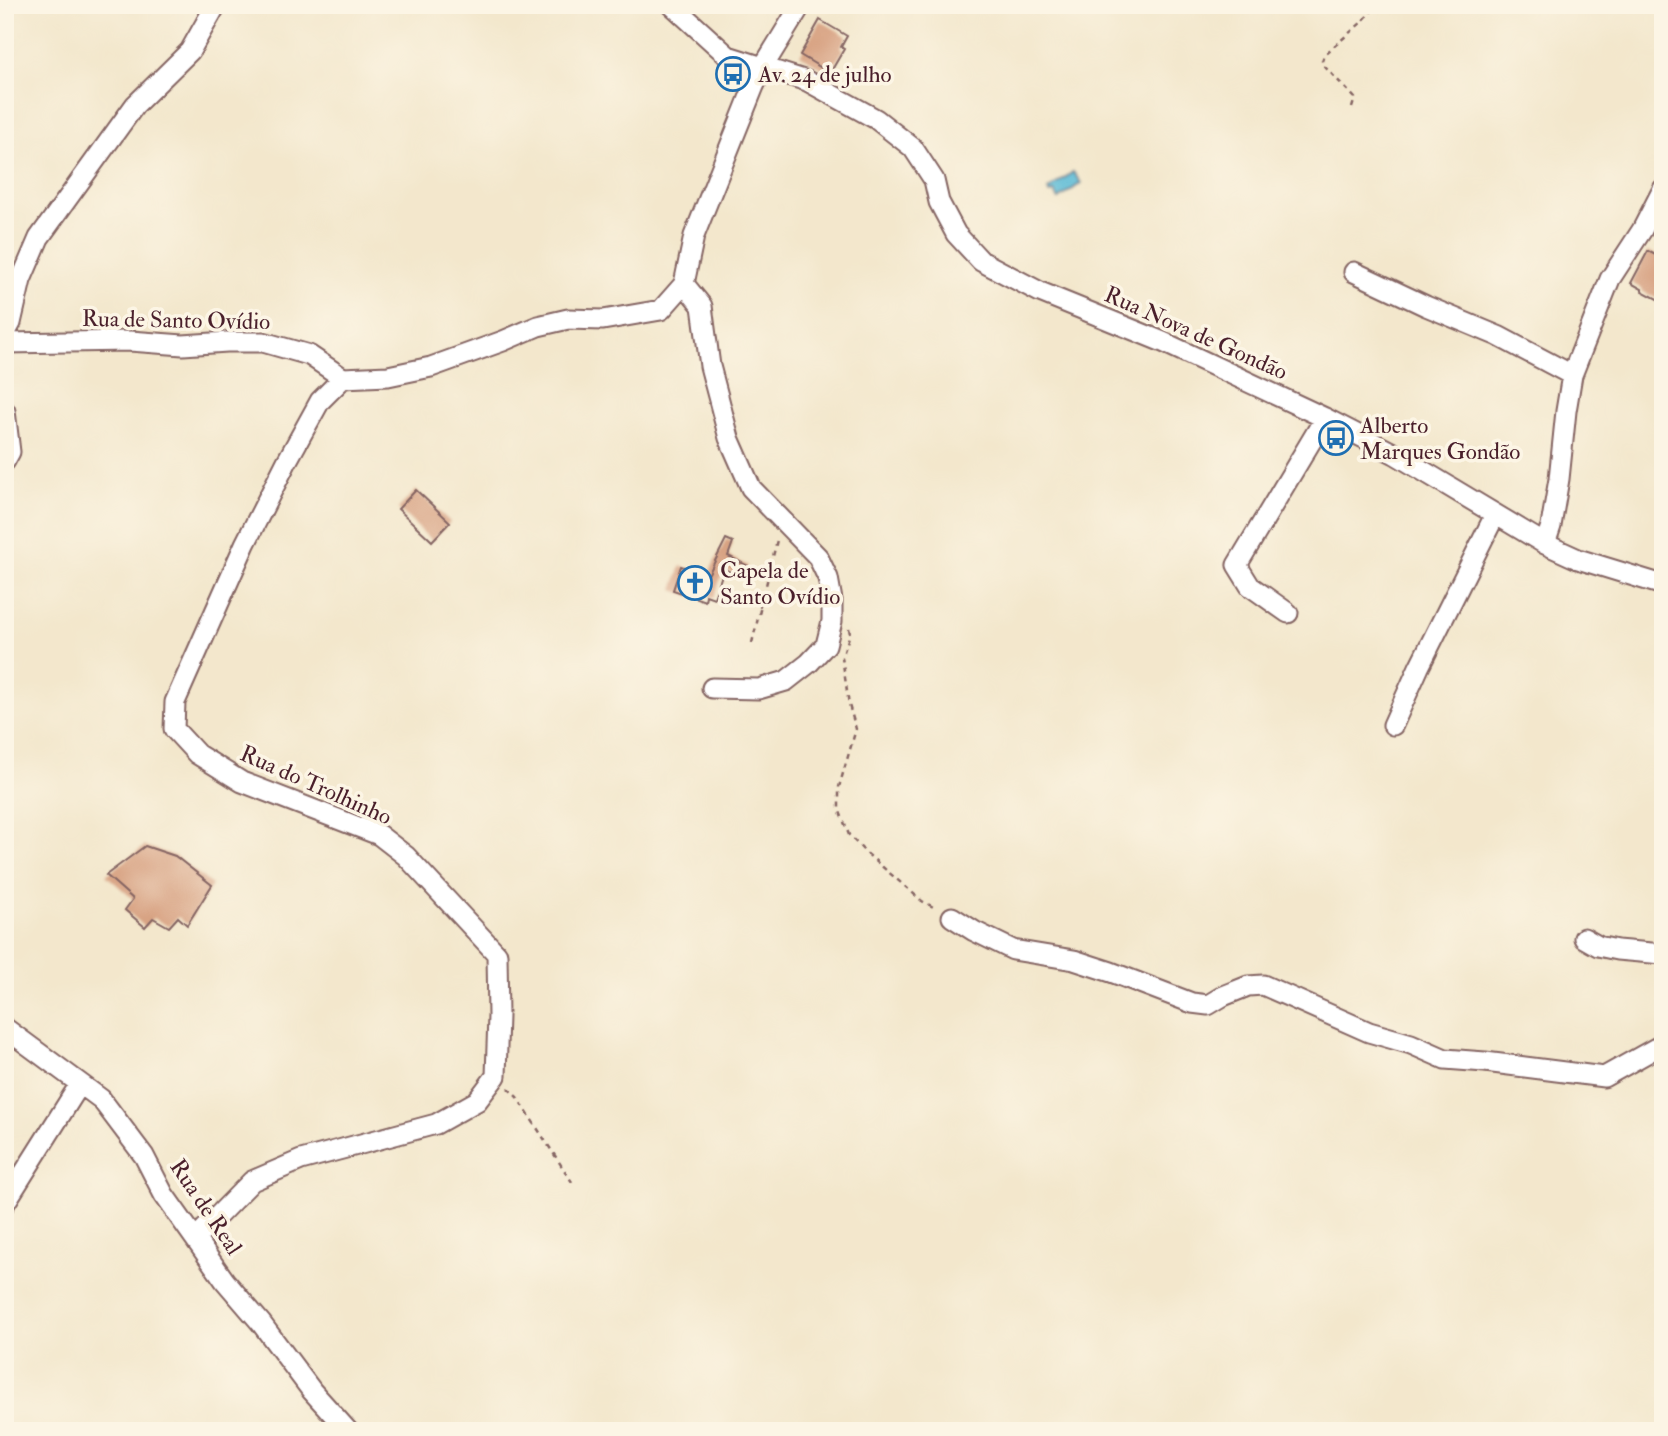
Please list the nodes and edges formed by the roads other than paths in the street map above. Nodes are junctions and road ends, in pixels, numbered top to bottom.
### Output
1 (216, 5) edge
2 (672, 5) edge
3 (801, 5) edge
4 (763, 67) junction
5 (1661, 198) edge
6 (1354, 272) dead end
7 (684, 284) junction
8 (5, 334) edge
9 (5, 343) edge
10 (1572, 375) junction
11 (343, 378) junction
12 (5, 411) edge
13 (1325, 418) junction
14 (5, 460) edge
15 (1495, 515) junction
16 (1545, 544) junction
17 (1663, 585) edge
18 (1289, 612) dead end
19 (712, 688) dead end
20 (1393, 725) dead end
21 (952, 917) road end
22 (1584, 938) dead end
23 (1663, 954) edge
24 (5, 1028) edge
25 (1663, 1044) edge
26 (80, 1084) junction
27 (5, 1203) edge
28 (195, 1238) junction
29 (348, 1431) edge

1 - 8 street
2 - 4 street, Rua Nova de Gondão
3 - 4 street
4 - 7 street
4 - 13 street, Rua Nova de Gondão
5 - 10 street
6 - 10 street
7 - 11 street
7 - 19 street
9 - 11 street, Rua de Santo Ovídio
10 - 16 street
11 - 28 street, Rua do Trolhinho
12 - 14 street
13 - 15 street, Rua Nova de Gondão
13 - 18 street
15 - 16 street, Rua Nova de Gondão
15 - 20 street
16 - 17 street, Rua Nova de Gondão
21 - 25 street
22 - 23 street
24 - 26 street, Rua de Real
26 - 27 street
26 - 28 street, Rua de Real
28 - 29 street, Rua de Real

